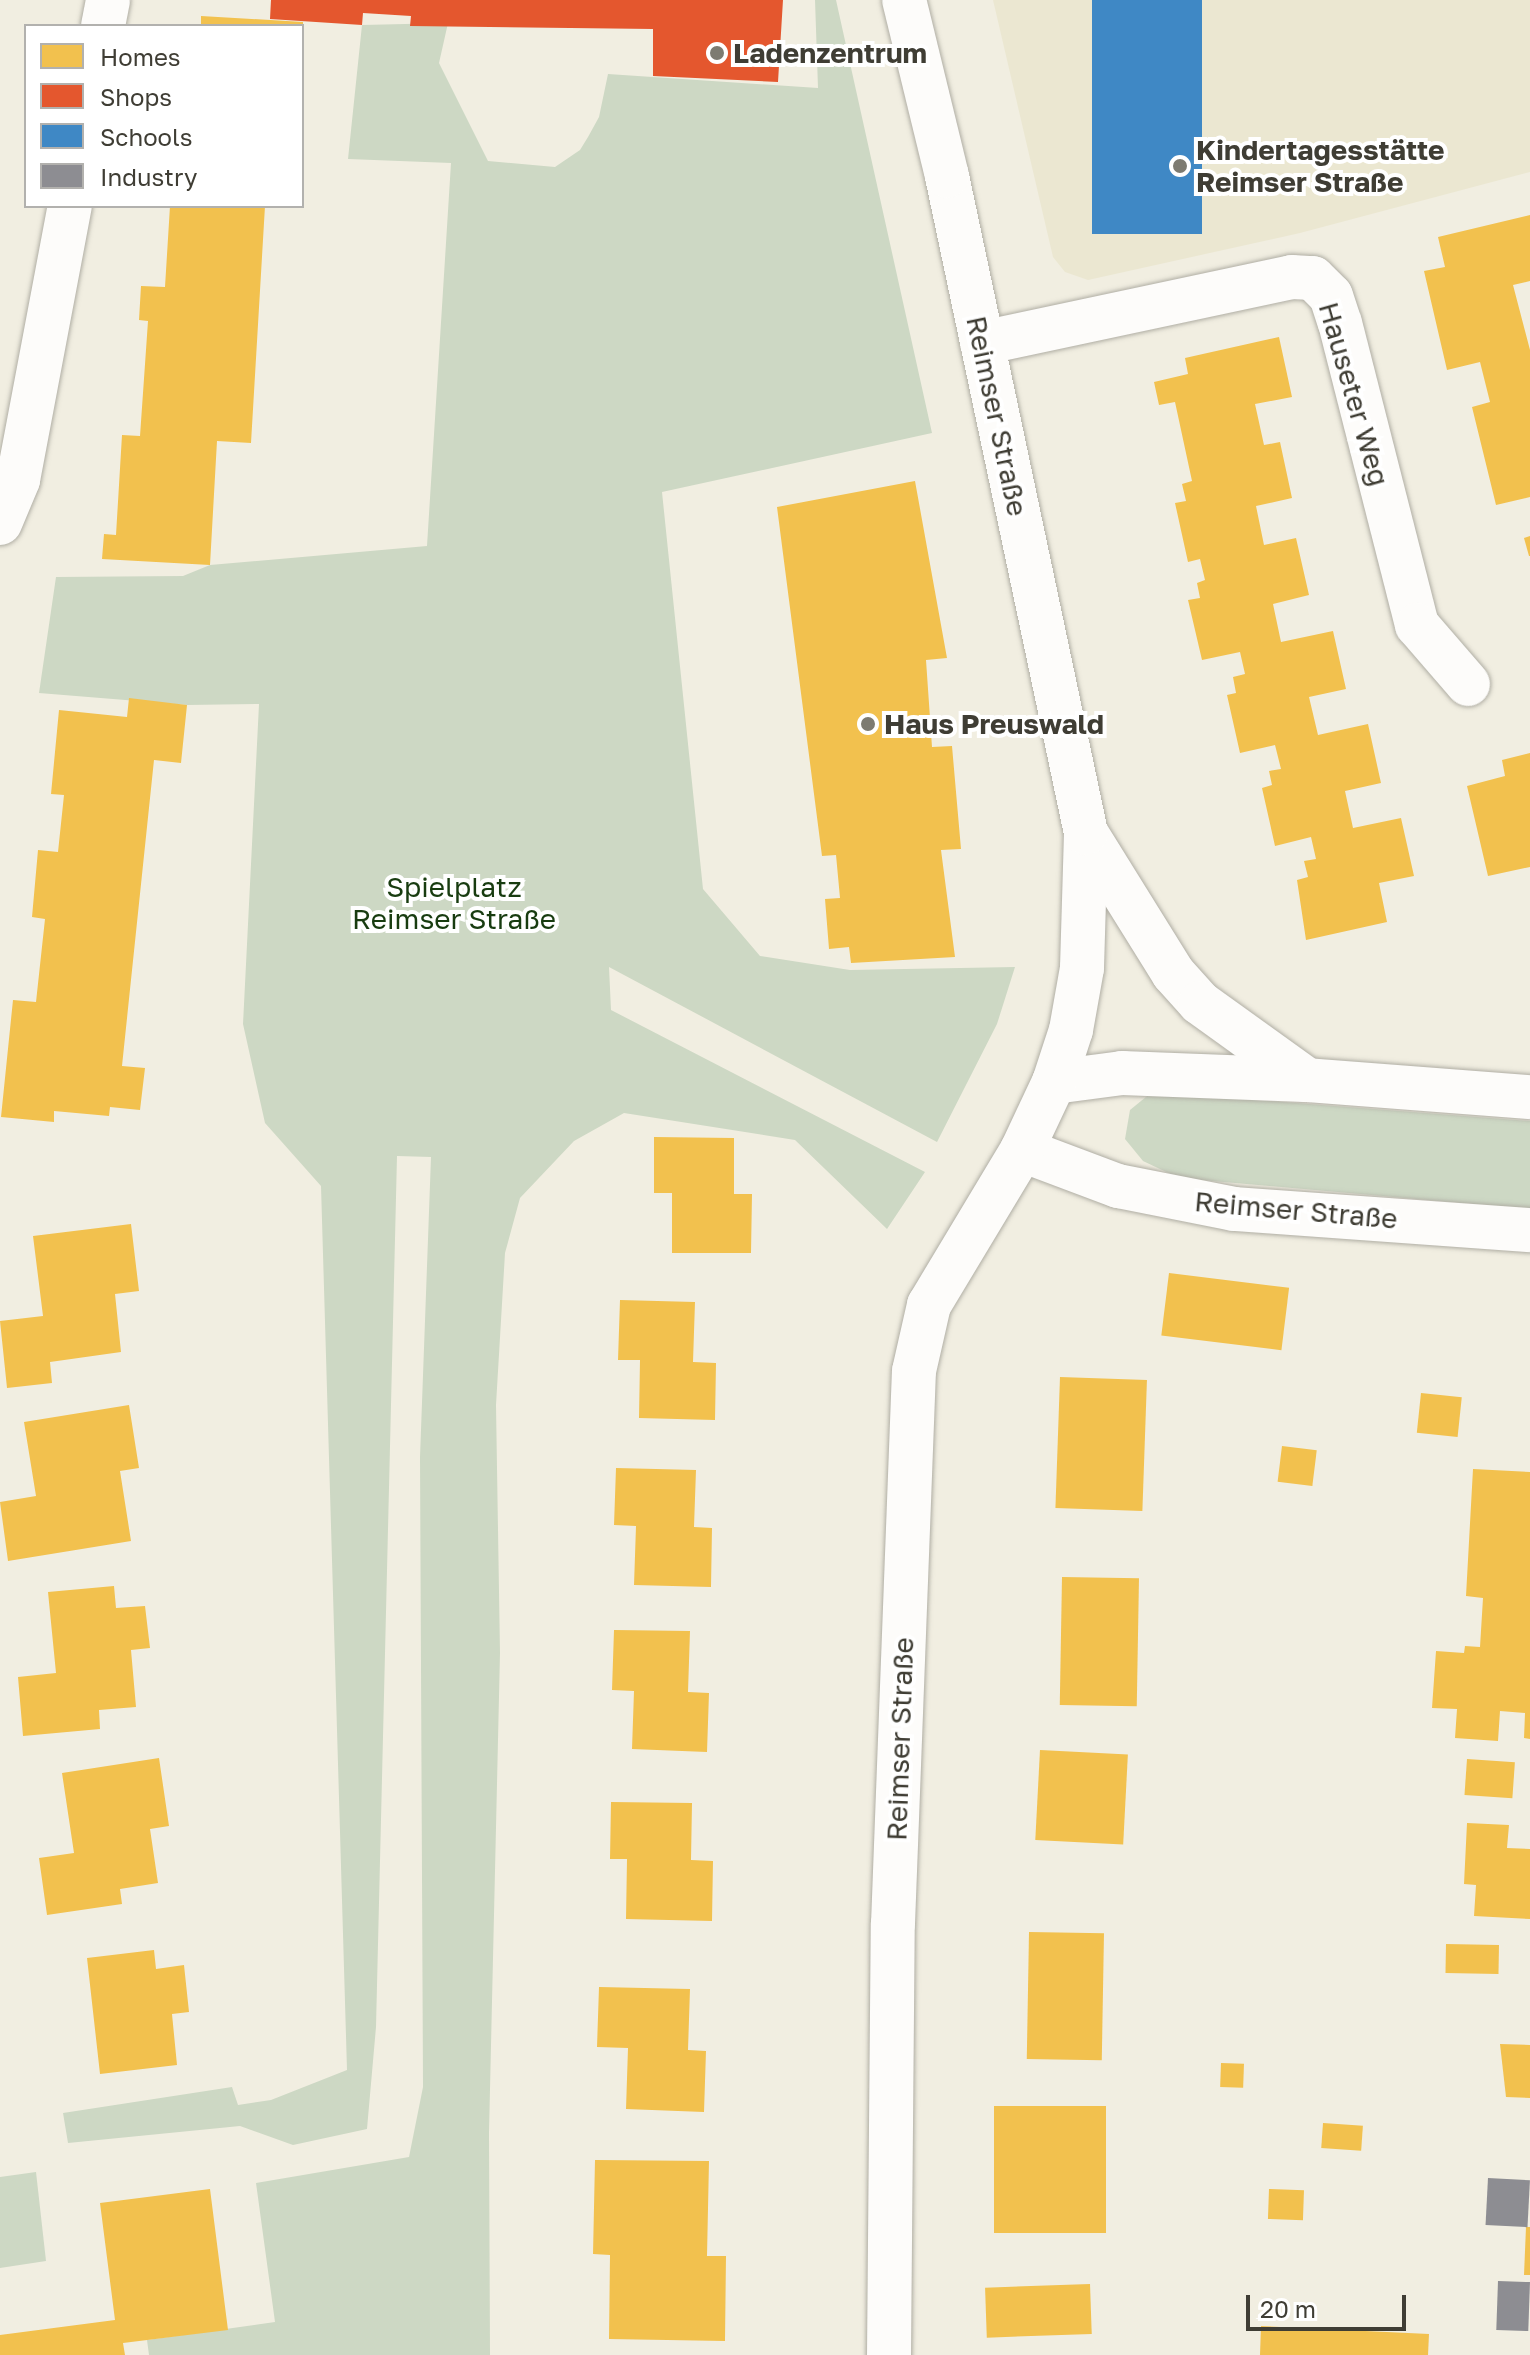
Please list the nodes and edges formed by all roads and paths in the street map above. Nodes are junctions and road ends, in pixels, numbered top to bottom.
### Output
1 (108, 0) edge
2 (904, 0) edge
3 (103, 24) edge
4 (70, 208) edge
5 (982, 343) junction
6 (0, 523) edge
7 (1468, 684) dead end
8 (1086, 833) junction
9 (1307, 1080) junction
10 (1054, 1082) junction
11 (1530, 1097) edge
12 (1022, 1150) junction
13 (1530, 1230) edge
14 (889, 2355) edge

1 - 3 street
2 - 5 street, Reimser Straße
4 - 6 street
5 - 7 street, Hauseter Weg
5 - 8 street, Reimser Straße
8 - 9 street, Reimser Straße
8 - 10 street, Reimser Straße
9 - 10 street
9 - 11 street
10 - 12 street, Reimser Straße
12 - 13 street, Reimser Straße
12 - 14 street, Reimser Straße

